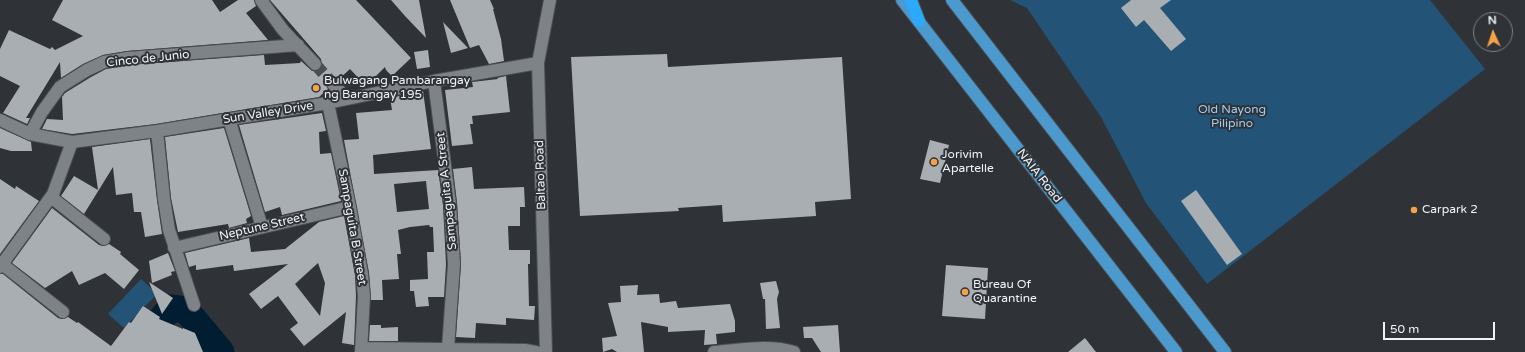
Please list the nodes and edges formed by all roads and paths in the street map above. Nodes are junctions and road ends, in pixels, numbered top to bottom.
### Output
1 (261, 0) edge
2 (550, 0) edge
3 (902, 0) edge
4 (911, 0) edge
5 (952, 0) edge
6 (919, 21) junction
7 (298, 45) junction
8 (538, 63) junction
9 (315, 64) tunnel mouth
10 (434, 81) junction
11 (333, 84) tunnel mouth
12 (347, 99) junction
13 (328, 103) junction
14 (229, 119) junction
15 (0, 120) edge
16 (157, 131) junction
17 (30, 134) junction
18 (72, 142) junction
19 (51, 197) junction
20 (350, 207) junction
21 (262, 227) junction
22 (104, 239) dead end
23 (174, 248) junction
24 (1, 266) edge
25 (194, 305) dead end
26 (63, 312) dead end
27 (448, 348) junction
28 (362, 350) edge
29 (536, 352) edge
30 (546, 352) edge
31 (714, 352) edge
32 (794, 352) edge
33 (1176, 352) edge
34 (1225, 352) edge

1 - 7 street
2 - 8 street, Baltao Road
3 - 6 main road, NAIA Road
4 - 6 highway
5 - 34 main road
6 - 33 main road, NAIA Road
7 - 9 street
7 - 17 street, Cinco de Junio
8 - 10 street, Sun Valley Drive
8 - 30 street, Baltao Road
10 - 12 street, Sun Valley Drive
10 - 27 street, Sampaguita A Street
11 - 12 street
12 - 13 street, Sun Valley Drive
13 - 14 street, Sun Valley Drive
13 - 20 street, Sampaguita B Street
14 - 16 street, Sun Valley Drive
14 - 21 street
15 - 17 street, Sun Valley Drive
16 - 18 street, Sun Valley Drive
16 - 23 street
17 - 18 street, Sun Valley Drive
18 - 19 street
19 - 22 street
19 - 24 street
20 - 21 street, Neptune Street
20 - 28 street, Sampaguita B Street
21 - 23 street, Neptune Street
23 - 25 street
24 - 26 street
27 - 28 street
27 - 29 street
31 - 32 street

